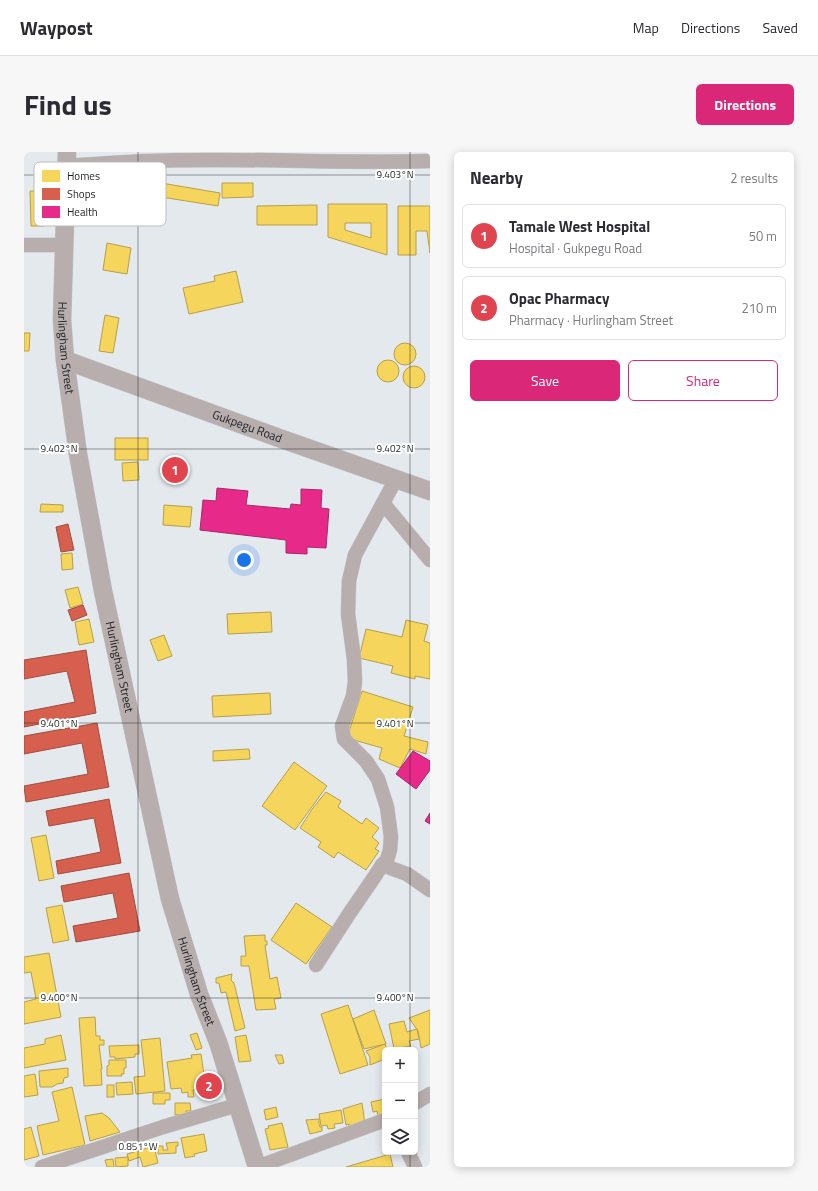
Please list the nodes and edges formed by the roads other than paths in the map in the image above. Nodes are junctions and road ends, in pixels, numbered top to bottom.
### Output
1 (67, 159) edge
2 (430, 161) edge
3 (65, 226) edge
4 (24, 245) edge
5 (64, 245) junction
6 (65, 360) junction
7 (396, 479) junction
8 (430, 491) edge
9 (383, 503) junction
10 (430, 560) edge
11 (382, 865) junction
12 (430, 890) edge
13 (316, 965) dead end
14 (430, 1094) edge
15 (418, 1101) edge
16 (237, 1105) junction
17 (382, 1121) edge
18 (409, 1155) edge
19 (42, 1167) edge
20 (257, 1167) edge
21 (415, 1167) edge

1 - 2 street
3 - 5 street, Hurlingham Street
4 - 5 street
5 - 6 street, Hurlingham Street
6 - 7 street, Gukpegu Road
6 - 16 street, Hurlingham Street
7 - 8 street, Gukpegu Road
7 - 9 street
9 - 10 street
9 - 11 street
11 - 12 street
11 - 13 street
14 - 15 street
16 - 19 street
16 - 20 street, Hurlingham Street
17 - 20 street
18 - 21 street

